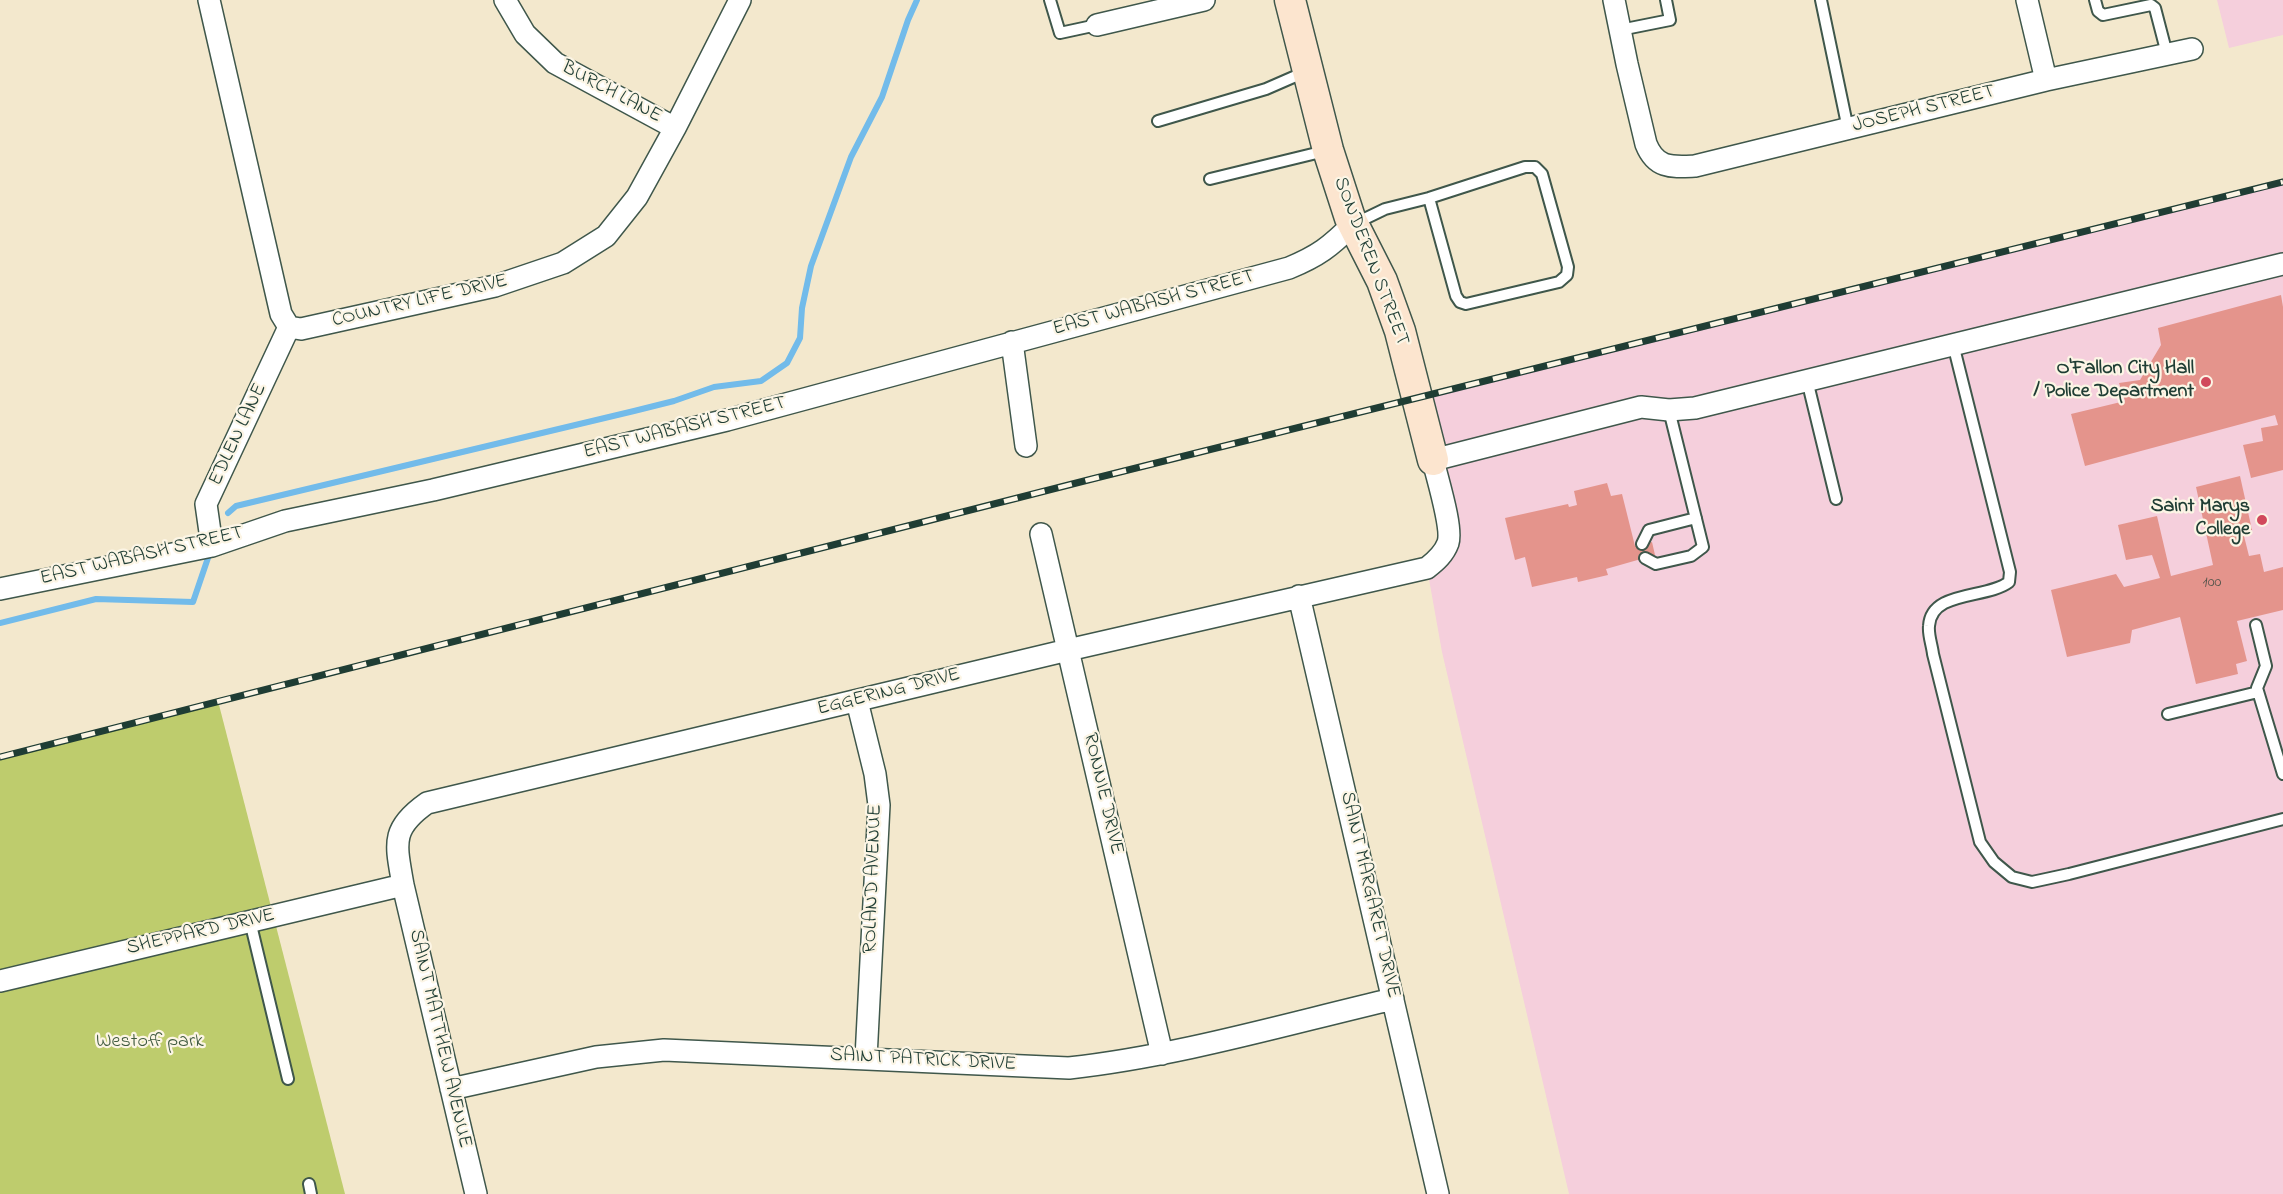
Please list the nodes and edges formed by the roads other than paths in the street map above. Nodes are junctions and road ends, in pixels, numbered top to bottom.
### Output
1 (209, 0) edge
2 (505, 0) edge
3 (740, 0) edge
4 (1050, 0) edge
5 (1204, 0) edge
6 (1290, 0) edge
7 (1614, 0) edge
8 (1666, 0) edge
9 (1821, 0) edge
10 (2027, 0) edge
11 (2095, 0) edge
12 (1097, 25) joint
13 (1620, 30) junction
14 (2192, 49) dead end
15 (2167, 54) junction
16 (1308, 70) junction
17 (2046, 80) junction
18 (1158, 121) dead end
19 (675, 128) junction
20 (1848, 129) junction
21 (1328, 150) junction
22 (1210, 179) dead end
23 (1429, 198) junction
24 (1353, 224) junction
25 (2283, 264) edge
26 (289, 327) junction
27 (1012, 342) junction
28 (1953, 344) junction
29 (1807, 380) junction
30 (1669, 410) junction
31 (1026, 446) dead end
32 (1433, 460) junction
33 (1836, 499) dead end
34 (1696, 518) junction
35 (1041, 534) dead end
36 (1642, 544) dead end
37 (212, 546) junction
38 (1440, 558) joint
39 (1645, 558) dead end
40 (0, 589) edge
41 (1299, 596) junction
42 (2256, 625) dead end
43 (1068, 650) junction
44 (2258, 692) junction
45 (858, 701) junction
46 (2168, 714) dead end
47 (2283, 774) edge
48 (2283, 819) edge
49 (403, 885) junction
50 (250, 921) junction
51 (0, 981) edge
52 (1393, 999) junction
53 (1162, 1054) junction
54 (866, 1058) junction
55 (288, 1079) dead end
56 (451, 1089) junction
57 (476, 1194) edge
58 (1438, 1194) edge

1 - 26 street
2 - 19 street, BURCH LANE
3 - 19 street, COUNTRY LIFE DRIVE
4 - 12 lane
5 - 12 street
6 - 16 street, SONDEREN STREET
7 - 13 street
8 - 13 lane
9 - 20 lane
10 - 17 street
11 - 15 lane
13 - 20 street, JOSEPH STREET
14 - 15 street, JOSEPH STREET
15 - 17 street, JOSEPH STREET
16 - 18 lane
16 - 21 street, SONDEREN STREET
17 - 20 street, JOSEPH STREET
19 - 26 street, COUNTRY LIFE DRIVE
21 - 22 lane
21 - 24 street, SONDEREN STREET
23 - 23 lane
23 - 24 lane
24 - 27 street, EAST WABASH STREET
24 - 32 street, SONDEREN STREET
25 - 28 street
26 - 37 street, EDLEN LANE
27 - 31 street
27 - 37 street, EAST WABASH STREET
28 - 29 street
28 - 48 lane
29 - 30 street
29 - 33 lane
30 - 32 street
30 - 34 lane
32 - 38 street, SONDEREN STREET
34 - 36 lane
34 - 39 lane
35 - 43 street, RONNIE DRIVE
37 - 40 street, EAST WABASH STREET
38 - 41 street, EGGERING DRIVE
41 - 43 street, EGGERING DRIVE
41 - 52 street, SAINT MARGARET DRIVE
42 - 44 lane
43 - 45 street, EGGERING DRIVE
43 - 53 street, RONNIE DRIVE
44 - 46 lane
44 - 47 lane
45 - 49 street, EGGERING DRIVE
45 - 54 street, ROLAND AVENUE
49 - 50 street, SHEPPARD DRIVE
49 - 56 street, SAINT MATTHEW AVENUE
50 - 51 street, SHEPPARD DRIVE
50 - 55 lane
52 - 53 street, SAINT PATRICK DRIVE
52 - 58 street, SAINT MARGARET DRIVE
53 - 54 street, SAINT PATRICK DRIVE
54 - 56 street, SAINT PATRICK DRIVE
56 - 57 street, SAINT MATTHEW AVENUE

